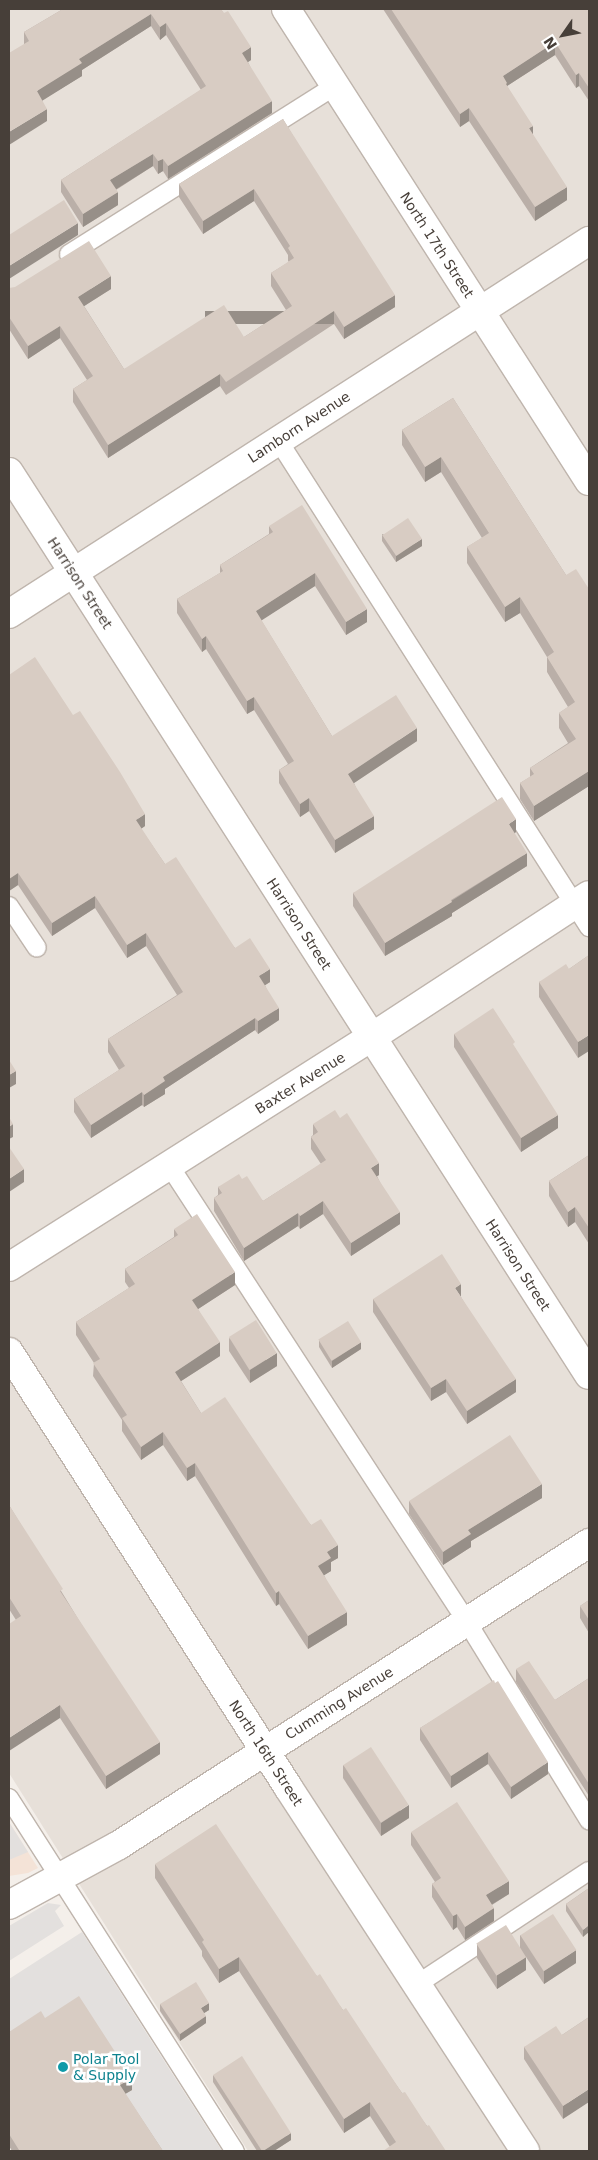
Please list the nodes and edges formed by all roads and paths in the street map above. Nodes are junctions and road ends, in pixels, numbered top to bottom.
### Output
1 (286, 9) edge
2 (335, 86) junction
3 (589, 241) edge
4 (50, 265) edge
5 (480, 311) junction
6 (278, 440) junction
7 (9, 472) edge
8 (589, 481) edge
9 (73, 573) junction
10 (9, 614) edge
11 (582, 900) edge
12 (9, 906) edge
13 (589, 927) edge
14 (37, 948) dead end
15 (372, 1037) junction
16 (170, 1165) junction
17 (9, 1266) edge
18 (9, 1352) edge
19 (589, 1375) edge
20 (589, 1543) edge
21 (466, 1622) junction
22 (264, 1751) junction
23 (9, 1798) edge
24 (589, 1820) edge
25 (589, 1871) edge
26 (59, 1877) junction
27 (9, 1905) edge
28 (416, 1985) junction
29 (235, 2151) edge
30 (525, 2151) edge

1 - 2 street, North 17th Street
2 - 4 lane
2 - 5 street, North 17th Street
3 - 5 street, Lamborn Avenue
5 - 6 street, Lamborn Avenue
5 - 8 street, North 17th Street
6 - 9 street, Lamborn Avenue
6 - 11 lane
7 - 9 street, Harrison Street
9 - 10 street, Lamborn Avenue
9 - 15 street, Harrison Street
11 - 13 lane
11 - 15 street, Baxter Avenue
12 - 14 lane
15 - 16 street, Baxter Avenue
15 - 19 street, Harrison Street
16 - 17 street, Baxter Avenue
16 - 21 lane
18 - 22 street, North 16th Street
20 - 21 street, Cumming Avenue
21 - 22 street, Cumming Avenue
21 - 24 lane
22 - 26 street, Cumming Avenue
22 - 28 street, North 16th Street
23 - 26 lane
25 - 28 lane
26 - 27 street, Cumming Avenue
26 - 29 lane
28 - 30 street, North 16th Street

